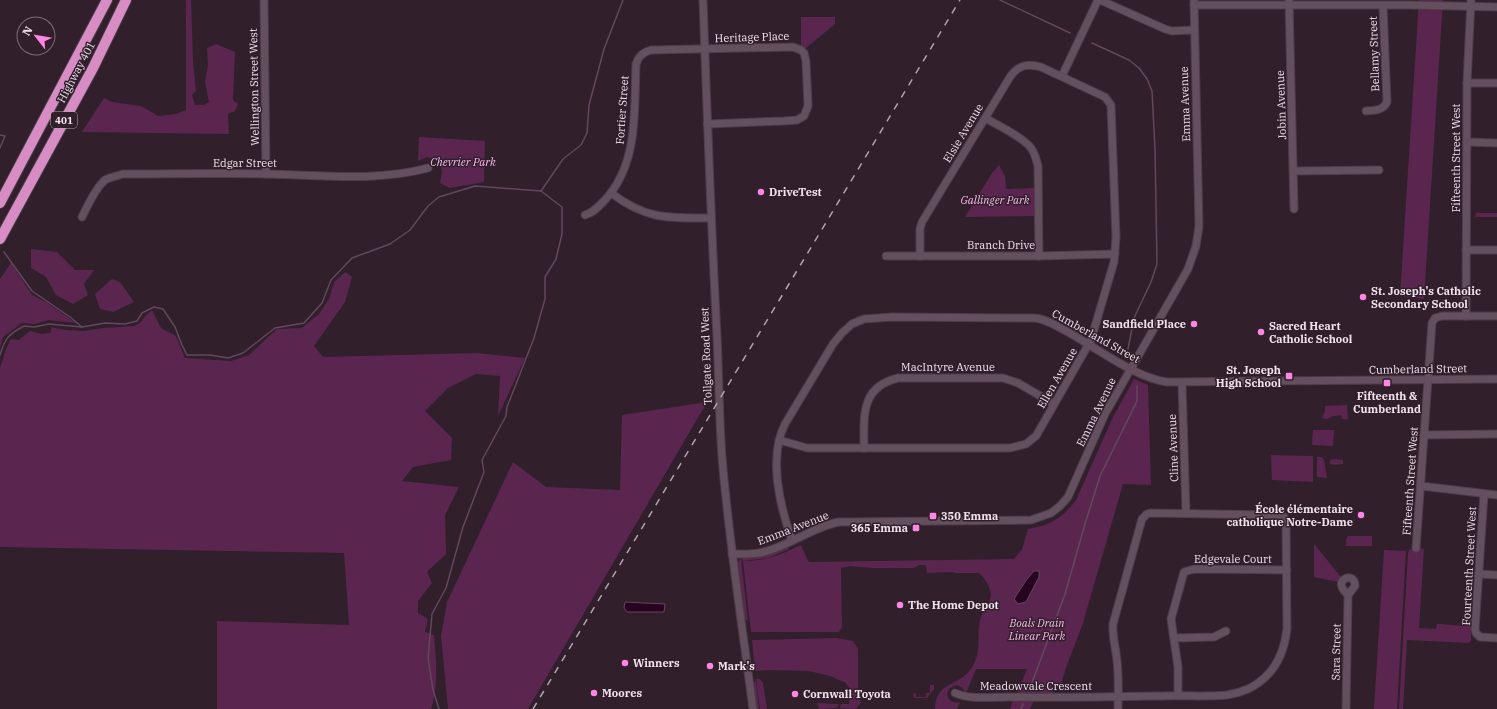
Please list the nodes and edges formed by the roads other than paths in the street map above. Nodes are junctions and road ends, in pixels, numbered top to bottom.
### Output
1 (107, 0) edge
2 (126, 0) edge
3 (264, 0) edge
4 (703, 0) edge
5 (1099, 0) edge
6 (1194, 2) edge
7 (1289, 2) edge
8 (1471, 3) edge
9 (1383, 6) junction
10 (1497, 7) edge
11 (1194, 30) junction
12 (704, 50) junction
13 (1062, 76) junction
14 (1467, 83) junction
15 (1497, 83) edge
16 (1366, 111) dead end
17 (985, 118) junction
18 (707, 124) junction
19 (1467, 142) junction
20 (1497, 143) edge
21 (428, 168) dead end
22 (1379, 170) dead end
23 (1294, 171) junction
24 (266, 174) junction
25 (611, 193) junction
26 (0, 203) edge
27 (1294, 209) dead end
28 (585, 215) dead end
29 (82, 216) dead end
30 (711, 218) junction
31 (0, 239) edge
32 (1466, 250) junction
33 (1497, 250) edge
34 (1115, 254) junction
35 (886, 256) dead end
36 (920, 256) junction
37 (1039, 256) junction
38 (1466, 316) junction
39 (1497, 316) edge
40 (1089, 344) junction
41 (1131, 369) junction
42 (1497, 379) edge
43 (1427, 380) junction
44 (1182, 383) junction
45 (1054, 404) junction
46 (1497, 434) edge
47 (1424, 435) junction
48 (779, 440) junction
49 (864, 448) junction
50 (1421, 486) junction
51 (1484, 494) junction
52 (1497, 495) edge
53 (1186, 513) junction
54 (792, 540) junction
55 (1416, 548) dead end
56 (732, 554) junction
57 (1287, 570) junction
58 (1479, 574) junction
59 (1497, 575) edge
60 (1348, 595) dead end
61 (1226, 631) dead end
62 (1174, 638) junction
63 (1497, 638) edge
64 (955, 693) dead end
65 (1178, 695) junction
66 (1118, 696) junction
67 (753, 709) edge
68 (1118, 709) edge
69 (1346, 709) edge

1 - 26 highway, Highway 401 / 401
2 - 31 highway, Highway 401 / 401
3 - 24 street, Wellington Street West
4 - 12 street, Tollgate Road West
5 - 11 street
5 - 13 street
6 - 7 street
6 - 11 street, Emma Avenue
7 - 9 street
7 - 23 street, Jobin Avenue
8 - 9 street
8 - 10 street
8 - 14 street, Fifteenth Street West
9 - 16 street, Bellamy Street
11 - 41 street, Emma Avenue
12 - 18 street, Tollgate Road West
12 - 18 street, Heritage Place
12 - 25 street, Fortier Street
13 - 17 street, Elsie Avenue
13 - 34 street, Ellen Avenue
14 - 15 street
14 - 19 street, Fifteenth Street West
17 - 36 street, Elsie Avenue
17 - 37 street
18 - 30 street, Tollgate Road West
19 - 20 street
19 - 32 street, Fifteenth Street West
21 - 24 street, Edgar Street
22 - 23 street
23 - 27 street, Jobin Avenue
24 - 29 street, Edgar Street
25 - 28 street, Fortier Street
25 - 30 street
30 - 56 street, Tollgate Road West
32 - 33 street
32 - 38 street, Fifteenth Street West
34 - 37 street, Branch Drive
34 - 40 street, Ellen Avenue
35 - 36 street, Branch Drive
36 - 37 street, Branch Drive
38 - 39 street
38 - 43 street, Fifteenth Street West
40 - 41 street, Cumberland Street
40 - 45 street, Ellen Avenue
40 - 48 street, Cumberland Street
41 - 44 street, Cumberland Street
41 - 54 street, Emma Avenue
42 - 43 street, Cumberland Street
43 - 44 street, Cumberland Street
43 - 47 street, Fifteenth Street West
44 - 53 street, Cline Avenue
45 - 49 street, Ellen Avenue
45 - 49 street, MacIntyre Avenue
46 - 47 street
47 - 50 street, Fifteenth Street West
48 - 49 street, Ellen Avenue
48 - 54 street, Cumberland Street
50 - 51 street
50 - 55 street, Fifteenth Street West
51 - 52 street
51 - 58 street, Fourteenth Street West
53 - 57 street, Meadowvale Crescent
53 - 66 street, Meadowvale Crescent
54 - 56 street, Emma Avenue
56 - 67 street, Tollgate Road West
57 - 62 street, Edgevale Court
57 - 65 street, Meadowvale Crescent
58 - 59 street
58 - 63 street, Fourteenth Street West
60 - 69 street, Sara Street
61 - 62 street
62 - 65 street, Edgevale Court
64 - 66 street, Meadowvale Crescent
65 - 66 street, Meadowvale Crescent
66 - 68 street

